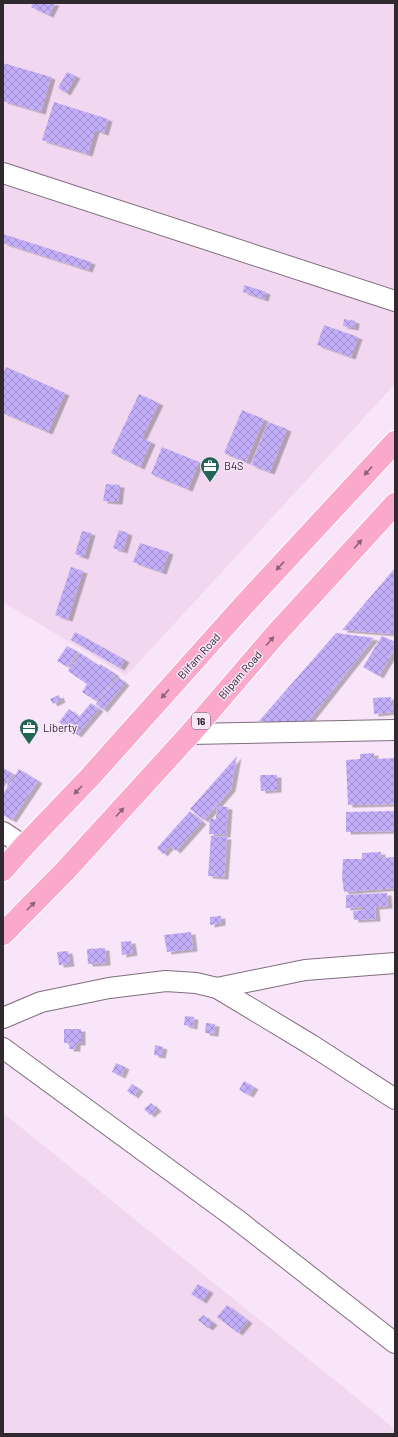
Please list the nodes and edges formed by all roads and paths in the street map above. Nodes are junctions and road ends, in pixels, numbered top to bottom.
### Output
1 (3, 173) edge
2 (395, 302) edge
3 (395, 442) edge
4 (390, 514) edge
5 (395, 730) edge
6 (190, 734) junction
7 (3, 832) edge
8 (24, 846) junction
9 (3, 870) edge
10 (3, 934) edge
11 (395, 963) edge
12 (217, 988) junction
13 (3, 1018) edge
14 (3, 1048) edge
15 (395, 1099) edge
16 (395, 1343) edge

1 - 2 street
3 -> 8 main road, Bilfam Road
6 -> 4 main road, Bilpam Road / 16
5 - 6 street
10 -> 6 main road, Bilpam Road / 16
7 - 8 street
8 - 9 main road, Bilfam Road
11 - 12 street
12 - 13 street
12 - 15 street
14 - 16 street

